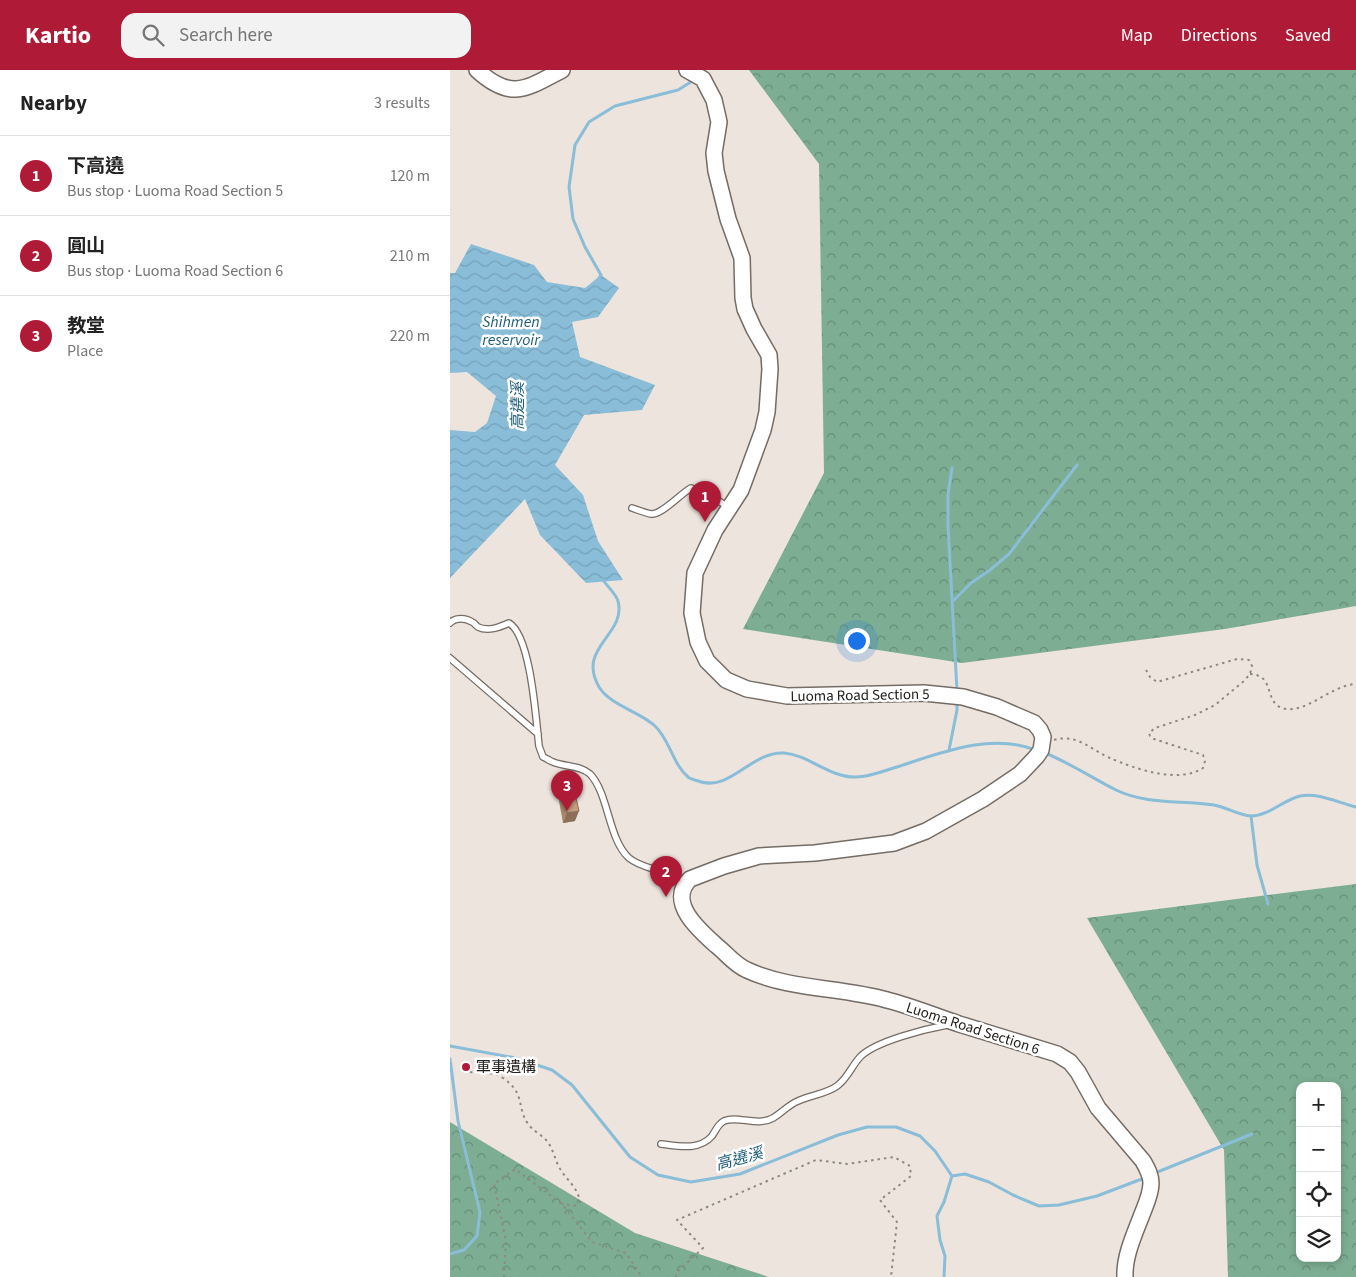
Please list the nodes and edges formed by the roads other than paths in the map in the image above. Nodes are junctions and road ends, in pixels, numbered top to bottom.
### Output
1 (477, 70) edge
2 (562, 70) edge
3 (694, 74) edge
4 (632, 508) dead end
5 (730, 508) junction
6 (450, 623) edge
7 (450, 658) edge
8 (538, 734) junction
9 (685, 884) junction
10 (956, 1023) junction
11 (661, 1144) dead end
12 (1125, 1277) edge

1 - 2 main road
3 - 5 main road, Luoma Road Section 5
4 - 5 lane
5 - 9 main road, Luoma Road Section 5
6 - 8 lane
7 - 8 lane
8 - 9 lane
9 - 10 main road, Luoma Road Section 6
10 - 11 lane
10 - 12 main road, Luoma Road Section 6

